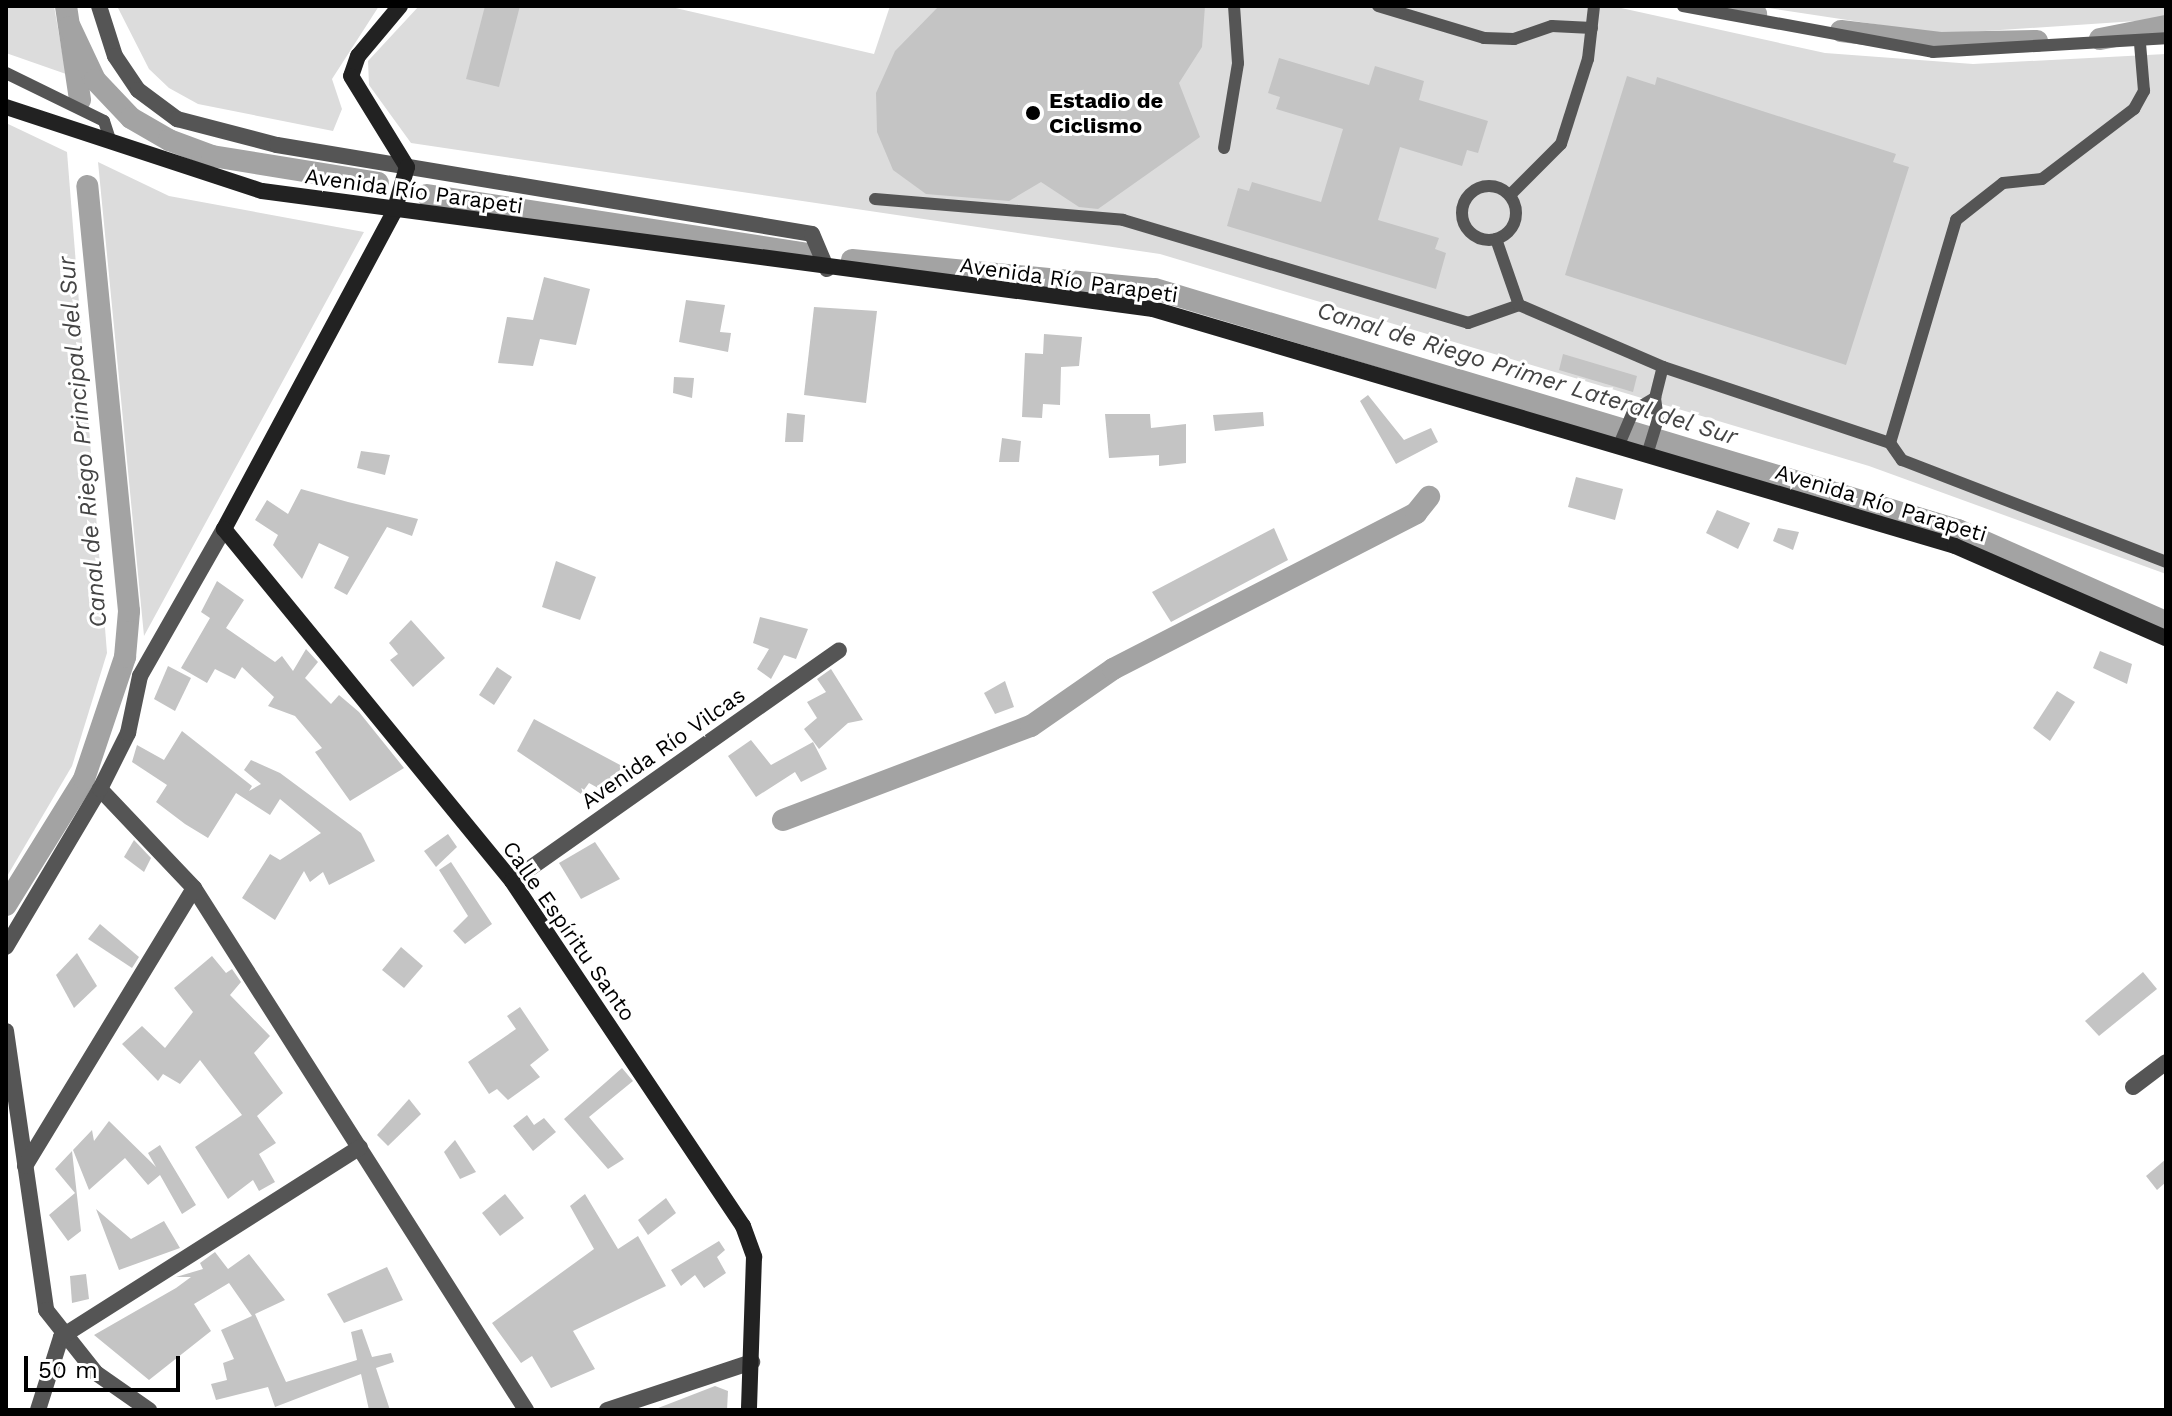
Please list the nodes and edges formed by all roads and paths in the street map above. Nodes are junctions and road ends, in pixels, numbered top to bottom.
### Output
1 (99, 6) edge
2 (400, 6) edge
3 (1234, 6) edge
4 (1378, 6) edge
5 (1594, 6) edge
6 (1683, 6) edge
7 (1592, 28) junction
8 (2166, 38) edge
9 (2140, 43) junction
10 (6, 73) edge
11 (6, 107) edge
12 (111, 143) junction
13 (1224, 148) dead end
14 (407, 167) junction
15 (1510, 195) junction
16 (875, 199) dead end
17 (394, 212) junction
18 (1496, 239) junction
19 (827, 269) junction
20 (1519, 305) junction
21 (1663, 367) junction
22 (1655, 398) junction
23 (1890, 443) junction
24 (1618, 447) junction
25 (1647, 455) junction
26 (224, 529) junction
27 (2166, 562) edge
28 (2166, 638) edge
29 (839, 650) dead end
30 (100, 789) junction
31 (512, 881) junction
32 (194, 888) junction
33 (6, 947) edge
34 (6, 1031) edge
35 (2166, 1062) edge
36 (2133, 1087) dead end
37 (360, 1147) junction
38 (25, 1166) junction
39 (61, 1337) junction
40 (752, 1362) junction
41 (38, 1410) edge
42 (149, 1410) edge
43 (526, 1410) edge
44 (607, 1410) edge
45 (749, 1410) edge

1 - 14 street, Avenida Río Parapeti
2 - 14 street
3 - 13 lane
4 - 7 lane
5 - 7 lane
6 - 9 lane
7 - 15 lane
8 - 9 lane
9 - 23 lane
10 - 12 lane
11 - 12 street, Avenida Río Parapeti
12 - 17 street, Avenida Río Parapeti
14 - 17 street
14 - 19 street, Avenida Río Parapeti
15 - 18 lane
15 - 18 lane
16 - 20 lane
17 - 19 street, Avenida Río Parapeti
17 - 26 street
18 - 20 lane
19 - 24 street, Avenida Río Parapeti
20 - 21 lane
21 - 22 lane
21 - 23 lane
22 - 24 lane
22 - 25 lane
23 - 27 lane
24 - 25 street, Avenida Río Parapeti
25 - 28 street, Avenida Río Parapeti
26 - 30 street
26 - 31 street, Calle Espíritu Santo
29 - 31 street, Avenida Río Vilcas
30 - 32 street
30 - 33 street
31 - 40 street, Calle Espíritu Santo
32 - 37 street
32 - 38 street
34 - 38 street
35 - 36 street
37 - 39 street
37 - 43 street
38 - 39 street
39 - 41 street
39 - 42 street
40 - 44 street
40 - 45 street, Calle Espíritu Santo

